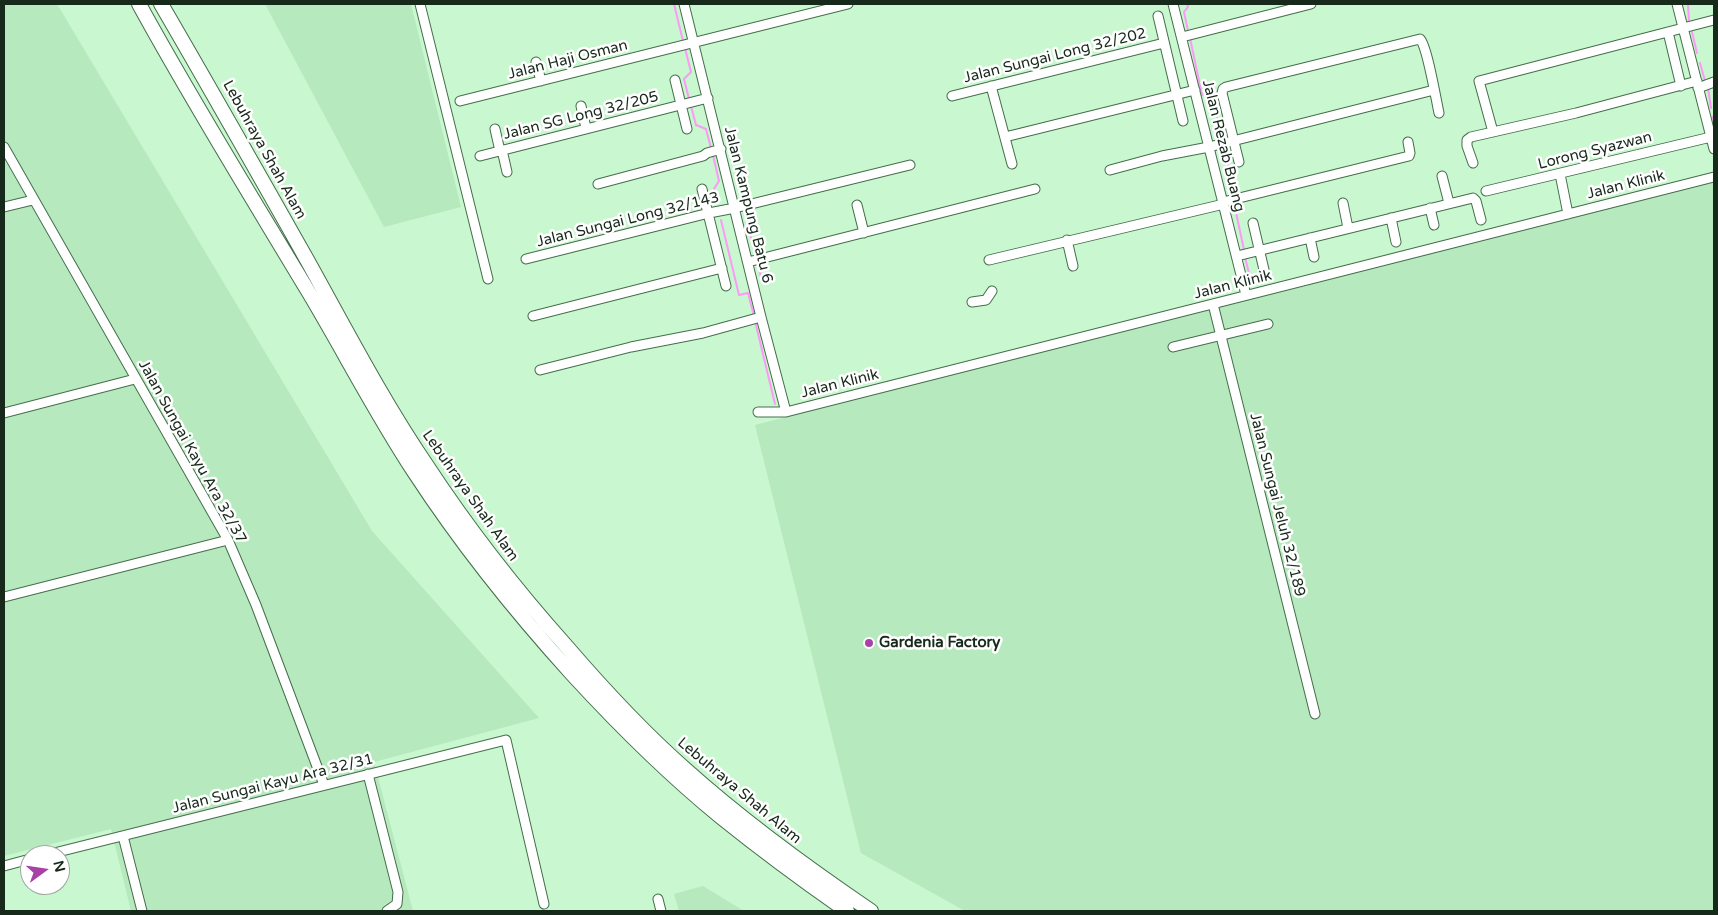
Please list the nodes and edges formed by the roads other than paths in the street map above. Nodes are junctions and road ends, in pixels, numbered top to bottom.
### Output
1 (132, 4) edge
2 (139, 4) edge
3 (161, 4) edge
4 (170, 4) edge
5 (420, 4) edge
6 (684, 4) edge
7 (848, 4) edge
8 (1173, 4) edge
9 (1311, 4) edge
10 (1677, 4) edge
11 (1158, 16) dead end
12 (1714, 20) edge
13 (1683, 28) junction
14 (1668, 32) junction
15 (1189, 35) junction
16 (1164, 43) junction
17 (689, 44) junction
18 (536, 62) dead end
19 (174, 67) junction
20 (202, 75) junction
21 (675, 80) dead end
22 (541, 81) junction
23 (1714, 82) edge
24 (1697, 85) junction
25 (991, 86) junction
26 (1681, 86) junction
27 (1195, 90) junction
28 (1434, 90) junction
29 (1177, 94) junction
30 (952, 96) dead end
31 (708, 98) junction
32 (460, 102) dead end
33 (685, 103) junction
34 (581, 106) dead end
35 (1439, 113) dead end
36 (1183, 121) dead end
37 (586, 128) junction
38 (495, 129) dead end
39 (687, 129) dead end
40 (1493, 132) junction
41 (1005, 137) junction
42 (1711, 137) junction
43 (1233, 140) junction
44 (1408, 142) dead end
45 (4, 147) edge
46 (1209, 147) junction
47 (721, 149) junction
48 (1714, 149) edge
49 (501, 150) junction
50 (480, 156) dead end
51 (1239, 162) dead end
52 (1472, 163) dead end
53 (1012, 164) dead end
54 (910, 165) dead end
55 (1110, 170) dead end
56 (507, 172) dead end
57 (1560, 174) junction
58 (1442, 176) dead end
59 (1714, 177) edge
60 (598, 184) dead end
61 (702, 189) dead end
62 (1035, 189) dead end
63 (1486, 191) dead end
64 (33, 200) junction
65 (1228, 202) junction
66 (1343, 203) dead end
67 (1449, 203) junction
68 (857, 205) dead end
69 (4, 207) edge
70 (735, 208) junction
71 (1430, 208) junction
72 (709, 212) junction
73 (1568, 214) junction
74 (1391, 218) junction
75 (1481, 220) dead end
76 (1253, 223) dead end
77 (1434, 225) dead end
78 (1348, 228) junction
79 (864, 233) junction
80 (1310, 238) junction
81 (1067, 240) junction
82 (1396, 242) dead end
83 (1248, 253) junction
84 (1314, 257) dead end
85 (526, 259) dead end
86 (753, 260) junction
87 (989, 260) dead end
88 (1073, 266) dead end
89 (722, 268) junction
90 (1265, 274) dead end
91 (488, 278) dead end
92 (726, 286) dead end
93 (992, 291) dead end
94 (1246, 295) junction
95 (972, 302) dead end
96 (1213, 304) junction
97 (532, 316) dead end
98 (761, 318) junction
99 (1268, 324) dead end
100 (1221, 335) junction
101 (1173, 347) dead end
102 (540, 370) dead end
103 (135, 379) junction
104 (758, 412) dead end
105 (786, 412) junction
106 (4, 413) edge
107 (228, 540) junction
108 (4, 597) edge
109 (1315, 714) dead end
110 (368, 774) junction
111 (324, 786) junction
112 (123, 836) junction
113 (70, 849) edge
114 (20, 862) edge
115 (4, 866) edge
116 (658, 899) dead end
117 (544, 904) dead end
118 (142, 911) edge
119 (387, 911) edge
120 (661, 911) edge
121 (847, 911) edge
122 (871, 911) edge

1 - 19 highway
2 - 19 highway, Lebuhraya Shah Alam
3 - 20 highway, Lebuhraya Shah Alam
4 - 20 highway
5 - 91 street
6 - 17 street, Jalan Kampung Batu 6
7 - 17 street, Jalan Haji Osman
8 - 15 street, Jalan Rezab Buang
9 - 15 street
10 - 13 street
11 - 16 street
12 - 13 street
13 - 14 street
13 - 24 street
14 - 26 street
14 - 40 street
15 - 27 street, Jalan Rezab Buang
16 - 25 street, Jalan Sungai Long 32/202
16 - 29 street
17 - 22 street, Jalan Haji Osman
17 - 31 street, Jalan Kampung Batu 6
18 - 22 street
19 - 121 highway, Lebuhraya Shah Alam
20 - 122 highway, Lebuhraya Shah Alam
21 - 33 street
22 - 32 street, Jalan Haji Osman
23 - 24 street
24 - 26 street
24 - 42 street
25 - 30 street, Jalan Sungai Long 32/202
25 - 41 street
26 - 40 street
27 - 29 street
27 - 46 street, Jalan Rezab Buang
28 - 35 street
28 - 43 street
28 - 43 street
29 - 36 street
29 - 41 street
31 - 33 street, Jalan SG Long 32/205
31 - 47 street, Jalan Kampung Batu 6
33 - 37 street, Jalan SG Long 32/205
33 - 39 street
34 - 37 street
37 - 49 street, Jalan SG Long 32/205
38 - 49 street
40 - 52 street
41 - 53 street
42 - 48 street
42 - 57 street, Lorong Syazwan
43 - 46 street
43 - 51 street
44 - 65 street
45 - 64 street, Jalan Sungai Kayu Ara 32/37
46 - 55 street
46 - 65 street, Jalan Rezab Buang
47 - 60 street
47 - 70 street, Jalan Kampung Batu 6
49 - 50 street, Jalan SG Long 32/205
49 - 56 street
54 - 70 street, Jalan Sungai Long 32/143
57 - 63 street, Lorong Syazwan
57 - 73 street
58 - 67 street
59 - 73 street, Jalan Klinik
61 - 72 street
62 - 79 street
64 - 69 street
64 - 103 street, Jalan Sungai Kayu Ara 32/37
65 - 81 street
65 - 83 street, Jalan Rezab Buang
66 - 78 street
67 - 71 street
67 - 75 street
68 - 79 street
70 - 72 street, Jalan Sungai Long 32/143
70 - 86 street, Jalan Kampung Batu 6
71 - 74 street
71 - 77 street
72 - 85 street, Jalan Sungai Long 32/143
72 - 89 street
73 - 94 street, Jalan Klinik
74 - 78 street
74 - 82 street
76 - 83 street
78 - 80 street
79 - 86 street
80 - 83 street
80 - 84 street
81 - 87 street
81 - 88 street
83 - 90 street
83 - 94 street, Jalan Rezab Buang
86 - 98 street, Jalan Kampung Batu 6
89 - 92 street
89 - 97 street
93 - 95 street
94 - 96 street, Jalan Klinik
96 - 100 street, Jalan Sungai Jeluh 32/189
96 - 105 street, Jalan Klinik
98 - 102 street
98 - 105 street, Jalan Kampung Batu 6
99 - 100 street
100 - 101 street
100 - 109 street, Jalan Sungai Jeluh 32/189
103 - 106 street
103 - 107 street, Jalan Sungai Kayu Ara 32/37
104 - 105 street, Jalan Klinik
107 - 108 street
107 - 111 street, Jalan Sungai Kayu Ara 32/37
110 - 111 street, Jalan Sungai Kayu Ara 32/31
110 - 117 street, Jalan Sungai Kayu Ara 32/31
110 - 119 street
111 - 112 street, Jalan Sungai Kayu Ara 32/31
112 - 113 street, Jalan Sungai Kayu Ara 32/31
112 - 118 street
114 - 115 street
116 - 120 street

